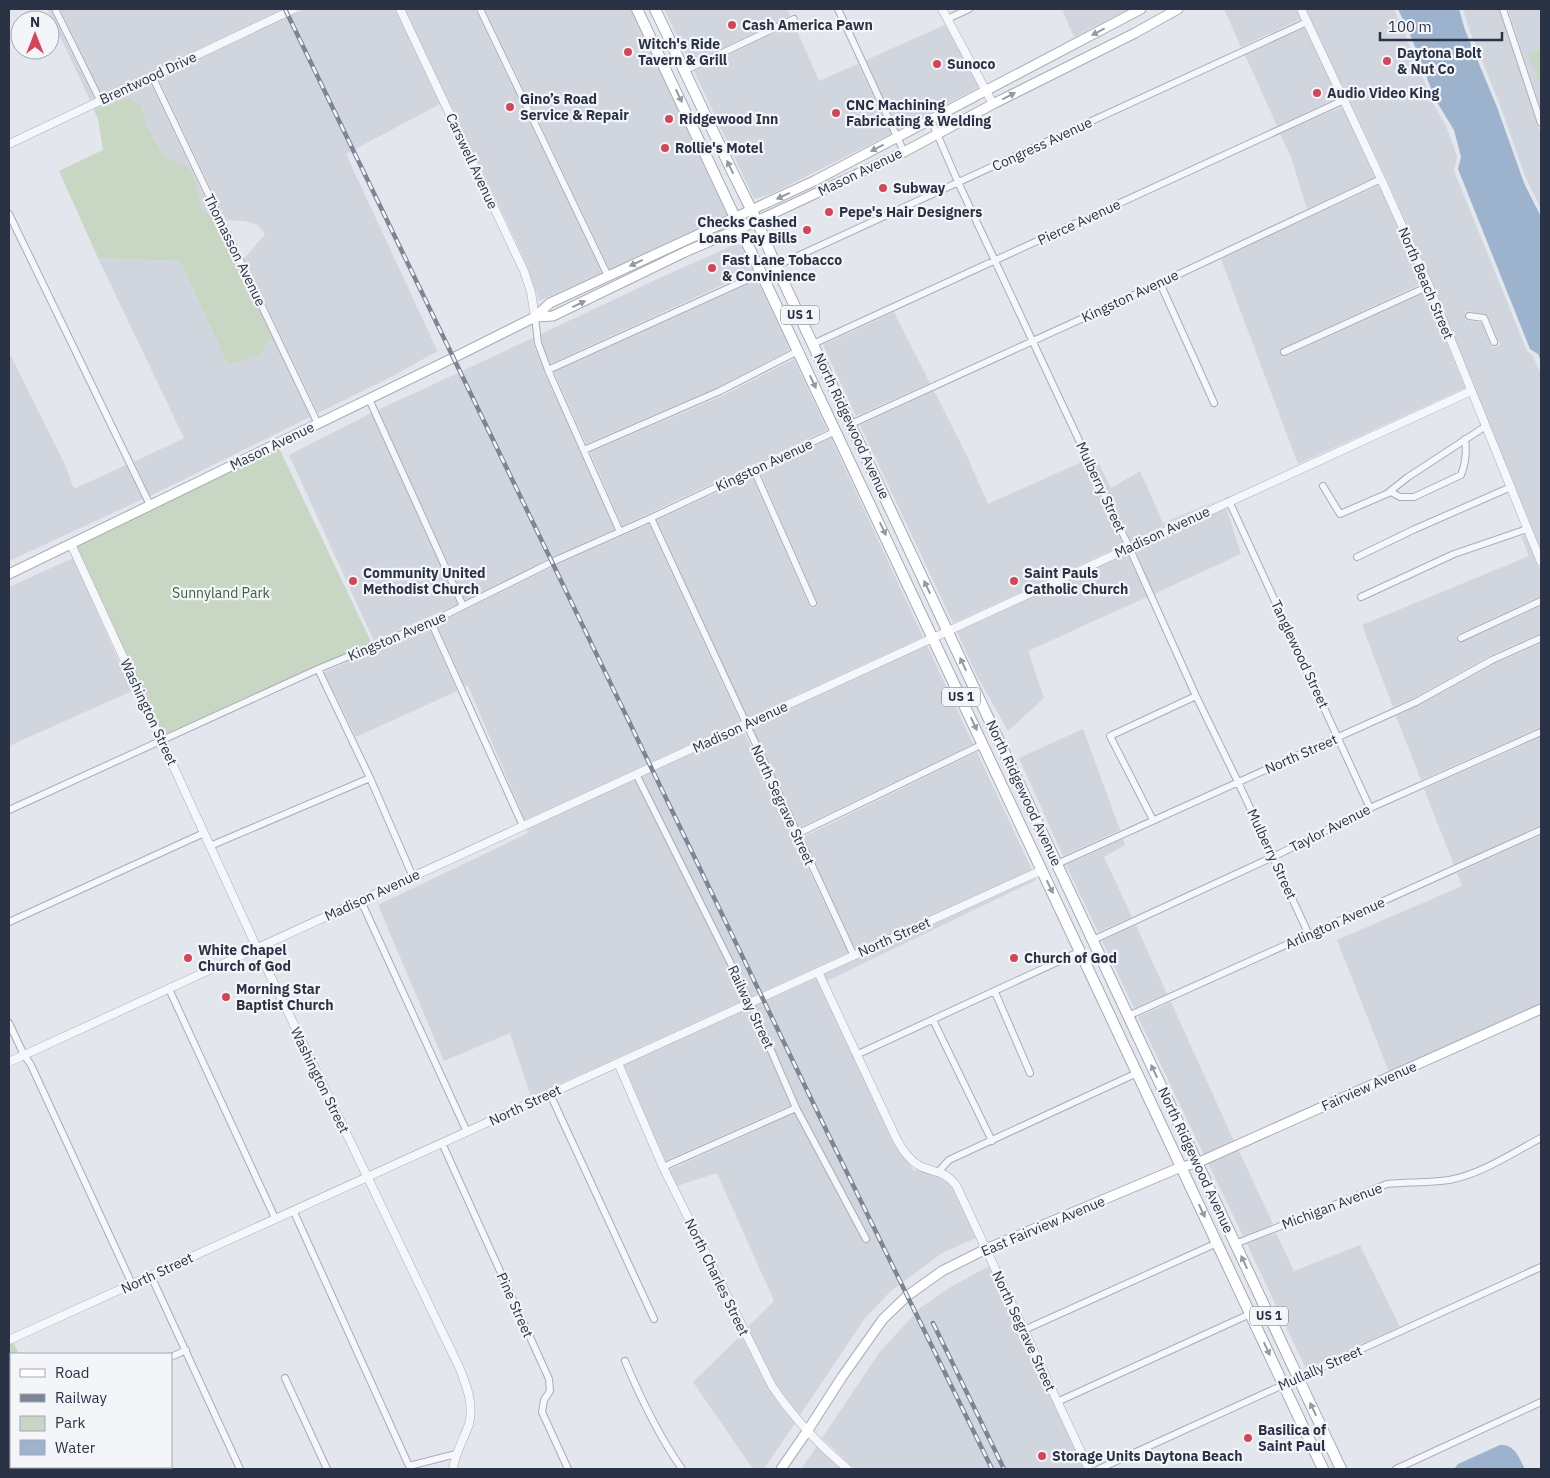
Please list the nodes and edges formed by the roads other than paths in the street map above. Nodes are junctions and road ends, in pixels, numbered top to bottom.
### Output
1 (55, 9) edge
2 (400, 9) edge
3 (480, 9) edge
4 (637, 9) edge
5 (655, 9) edge
6 (838, 9) edge
7 (942, 9) edge
8 (969, 9) edge
9 (1141, 9) edge
10 (1178, 9) edge
11 (1301, 9) edge
12 (1503, 9) edge
13 (290, 10) edge
14 (794, 19) dead end
15 (947, 19) junction
16 (1307, 22) junction
17 (684, 71) junction
18 (152, 76) junction
19 (986, 91) junction
20 (100, 100) junction
21 (1344, 100) junction
22 (993, 104) junction
23 (931, 120) junction
24 (1541, 123) edge
25 (937, 134) junction
26 (897, 138) junction
27 (9, 144) edge
28 (904, 152) junction
29 (1381, 179) junction
30 (958, 182) junction
31 (752, 210) junction
32 (9, 214) edge
33 (736, 217) junction
34 (757, 221) junction
35 (741, 227) junction
36 (994, 261) junction
37 (776, 266) junction
38 (762, 273) junction
39 (608, 276) junction
40 (1160, 283) junction
41 (1428, 286) junction
42 (1469, 316) dead end
43 (535, 317) junction
44 (1032, 342) junction
45 (1494, 342) dead end
46 (814, 344) junction
47 (798, 351) junction
48 (1284, 352) dead end
49 (548, 370) junction
50 (1471, 390) junction
51 (369, 400) junction
52 (1214, 403) dead end
53 (318, 424) junction
54 (851, 424) junction
55 (1486, 426) junction
56 (836, 431) junction
57 (1465, 439) junction
58 (584, 450) junction
59 (754, 470) junction
60 (1323, 486) dead end
61 (1511, 487) junction
62 (1389, 492) junction
63 (1229, 501) junction
64 (150, 505) junction
65 (651, 518) junction
66 (1527, 529) junction
67 (620, 532) junction
68 (71, 544) junction
69 (1129, 547) junction
70 (1357, 557) dead end
71 (1541, 562) edge
72 (9, 574) edge
73 (1361, 597) dead end
74 (1541, 601) edge
75 (812, 603) dead end
76 (463, 606) junction
77 (431, 622) junction
78 (948, 631) junction
79 (933, 637) junction
80 (1461, 638) dead end
81 (1541, 638) edge
82 (318, 669) junction
83 (1196, 696) junction
84 (745, 724) junction
85 (1541, 732) edge
86 (1338, 738) junction
87 (162, 740) junction
88 (984, 744) junction
89 (636, 774) junction
90 (370, 778) junction
91 (1238, 782) junction
92 (1370, 808) junction
93 (9, 810) edge
94 (1152, 820) junction
95 (523, 826) junction
96 (1541, 830) edge
97 (204, 833) junction
98 (797, 834) junction
99 (210, 846) junction
100 (1273, 857) junction
101 (1057, 864) junction
102 (1042, 870) junction
103 (413, 876) junction
104 (361, 901) junction
105 (9, 922) edge
106 (1309, 935) junction
107 (1093, 940) junction
108 (257, 948) junction
109 (1081, 952) junction
110 (854, 956) junction
111 (818, 972) junction
112 (170, 989) junction
113 (995, 992) junction
114 (750, 1002) junction
115 (1106, 1006) junction
116 (1541, 1009) edge
117 (1128, 1016) junction
118 (933, 1020) junction
119 (9, 1023) edge
120 (24, 1055) junction
121 (856, 1055) junction
122 (9, 1062) edge
123 (618, 1063) junction
124 (1030, 1073) dead end
125 (1137, 1074) junction
126 (550, 1094) junction
127 (796, 1108) junction
128 (467, 1132) junction
129 (1541, 1138) edge
130 (992, 1141) junction
131 (442, 1143) junction
132 (1197, 1163) junction
133 (663, 1167) junction
134 (1181, 1167) junction
135 (939, 1171) junction
136 (366, 1176) junction
137 (293, 1210) junction
138 (275, 1218) junction
139 (866, 1238) dead end
140 (1217, 1243) junction
141 (1235, 1244) junction
142 (986, 1249) junction
143 (1541, 1267) edge
144 (150, 1276) junction
145 (132, 1284) junction
146 (1250, 1314) junction
147 (654, 1319) dead end
148 (1024, 1330) junction
149 (10, 1337) edge
150 (186, 1350) junction
151 (172, 1357) edge
152 (626, 1360) dead end
153 (285, 1378) dead end
154 (1298, 1378) junction
155 (1283, 1385) junction
156 (1057, 1402) junction
157 (1541, 1402) edge
158 (808, 1430) junction
159 (456, 1454) junction
160 (240, 1469) edge
161 (326, 1469) edge
162 (453, 1469) edge
163 (568, 1469) edge
164 (682, 1469) edge
165 (781, 1469) edge
166 (848, 1469) edge
167 (1089, 1469) edge
168 (1099, 1469) edge
169 (1323, 1469) edge
170 (1341, 1469) edge
171 (1396, 1469) edge

1 - 20 street
2 - 43 street, Carswell Avenue
3 - 39 street
4 -> 33 main road, North Ridgewood Avenue / US 1
5 - 17 main road, North Ridgewood Avenue / US 1
6 - 26 street
7 - 15 street
8 - 15 street
9 -> 19 main road, Mason Avenue
22 -> 10 main road, Mason Avenue
11 - 16 street, North Beach Street
12 - 24 street
13 - 18 street, Brentwood Drive
14 - 17 street
15 - 19 street
16 - 21 street, North Beach Street
16 - 30 street, Congress Avenue
31 -> 17 main road, North Ridgewood Avenue / US 1
18 - 20 street, Brentwood Drive
18 - 53 street, Thomasson Avenue
19 - 22 street
19 - 23 main road, Mason Avenue
20 - 27 street, Brentwood Drive
21 - 29 street, North Beach Street
21 - 36 street, Pierce Avenue
22 - 25 main road, Mason Avenue
23 - 25 street, Mulberry Street
23 - 26 main road, Mason Avenue
25 - 28 main road, Mason Avenue
25 - 30 street, Mulberry Street
26 - 28 street
26 -> 31 main road, Mason Avenue
28 - 34 main road, Mason Avenue
29 - 40 street, Kingston Avenue
29 - 41 street, North Beach Street
30 - 36 street, Mulberry Street
30 - 37 street, Congress Avenue
31 - 33 main road, Mason Avenue
31 - 34 main road, North Ridgewood Avenue / US 1
32 - 64 street
33 - 35 main road, North Ridgewood Avenue / US 1
33 -> 39 main road, Mason Avenue
34 - 35 main road, Mason Avenue
34 - 37 main road, North Ridgewood Avenue / US 1
35 - 38 main road, North Ridgewood Avenue / US 1
43 -> 35 main road, Mason Avenue
36 - 44 street, Mulberry Street
36 - 46 street, Pierce Avenue
37 - 46 main road, North Ridgewood Avenue / US 1
38 - 47 main road, North Ridgewood Avenue / US 1
38 - 49 street
39 - 43 main road, Mason Avenue
40 - 44 street, Kingston Avenue
40 - 52 street
41 - 48 street
41 - 50 street, North Beach Street
42 - 45 street
43 - 49 street
43 - 51 main road, Mason Avenue
44 - 54 street, Kingston Avenue
44 - 69 street, Mulberry Street
46 - 54 main road, North Ridgewood Avenue / US 1
47 -> 56 main road, North Ridgewood Avenue / US 1
47 - 58 street
49 - 58 street
50 - 55 street, North Beach Street
50 - 63 street, Madison Avenue
51 - 53 main road, Mason Avenue
51 - 76 street
53 - 64 main road, Mason Avenue
78 -> 54 main road, North Ridgewood Avenue / US 1
55 - 57 street
55 - 61 street, North Beach Street
56 - 59 street, Kingston Avenue
56 -> 79 main road, North Ridgewood Avenue / US 1
57 - 62 street
57 - 62 street
58 - 67 street
59 - 65 street, Kingston Avenue
59 - 75 street
60 - 62 street
61 - 66 street, North Beach Street
61 - 70 street
63 - 69 street, Madison Avenue
63 - 86 street, Tanglewood Street
64 - 68 main road, Mason Avenue
65 - 67 street, Kingston Avenue
65 - 84 street, North Segrave Street
66 - 71 street, North Beach Street
66 - 73 street
67 - 76 street, Kingston Avenue
68 - 72 main road, Mason Avenue
68 - 87 street, Washington Street
69 - 78 street, Madison Avenue
69 - 83 street, Mulberry Street
74 - 80 street
76 - 77 street, Kingston Avenue
77 - 82 street, Kingston Avenue
77 - 95 street
78 - 79 street, Madison Avenue
101 -> 78 main road, North Ridgewood Avenue / US 1
79 - 84 street, Madison Avenue
79 -> 88 main road, North Ridgewood Avenue / US 1
81 - 86 street, North Street
82 - 87 street, Kingston Avenue
82 - 90 street
83 - 91 street, Mulberry Street
83 - 94 street
84 - 89 street, Madison Avenue
84 - 98 street, North Segrave Street
85 - 92 street, Taylor Avenue
86 - 91 street, North Street
86 - 92 street, Tanglewood Street
87 - 93 street, Kingston Avenue
87 - 97 street, Washington Street
88 - 98 street
88 - 102 main road, North Ridgewood Avenue / US 1
89 - 95 street, Madison Avenue
89 - 114 street, Railway Street
90 - 99 street
90 - 103 street
91 - 94 street, North Street
91 - 100 street, Mulberry Street
92 - 100 street, Taylor Avenue
94 - 101 street, North Street
95 - 103 street, Madison Avenue
96 - 106 street, Arlington Avenue
97 - 99 street, Washington Street
97 - 105 street
98 - 110 street, North Segrave Street
99 - 108 street, Washington Street
100 - 106 street, Mulberry Street
100 - 107 street, Taylor Avenue
101 - 107 main road, North Ridgewood Avenue / US 1
102 -> 109 main road, North Ridgewood Avenue / US 1
102 - 110 street, North Street
103 - 104 street, Madison Avenue
104 - 108 street, Madison Avenue
104 - 128 street
106 - 117 street, Arlington Avenue
107 - 117 main road, North Ridgewood Avenue / US 1
108 - 112 street, Madison Avenue
108 - 136 street, Washington Street
109 - 113 street
109 - 115 main road, North Ridgewood Avenue / US 1
110 - 111 street, North Street
111 - 114 street, North Street
111 - 121 street, North Segrave Street
112 - 120 street, Madison Avenue
112 - 138 street
113 - 118 street
113 - 124 street
114 - 123 street, North Street
114 - 127 street, Railway Street
115 - 117 main road
115 - 125 main road, North Ridgewood Avenue / US 1
116 - 132 main road, Fairview Avenue
132 -> 117 main road, North Ridgewood Avenue / US 1
118 - 121 street
118 - 130 street
119 - 120 street
120 - 122 street, Madison Avenue
120 - 145 street
121 - 135 street, North Segrave Street
123 - 126 street, North Street
123 - 133 street, North Charles Street
125 - 130 street
125 - 134 main road, North Ridgewood Avenue / US 1
126 - 128 street, North Street
126 - 147 street
127 - 133 street
127 - 139 street, Railway Street
128 - 131 street, North Street
129 - 141 street, Michigan Avenue
130 - 135 street
131 - 136 street, North Street
131 - 163 street, Pine Street
132 - 134 main road, East Fairview Avenue
132 - 141 main road, North Ridgewood Avenue / US 1
133 - 158 street, North Charles Street
134 -> 140 main road, North Ridgewood Avenue / US 1
134 - 142 main road, East Fairview Avenue
135 - 142 street, North Segrave Street
136 - 137 street, North Street
136 - 159 street, Washington Street
137 - 138 street, North Street
137 - 159 street
138 - 144 street, North Street
140 - 146 main road, North Ridgewood Avenue / US 1
140 - 148 street
154 -> 141 main road, North Ridgewood Avenue / US 1
142 - 148 street, North Segrave Street
142 - 158 main road, East Fairview Avenue
143 - 154 street, Mullally Street
144 - 145 street, North Street
144 - 150 street
145 - 149 street, North Street
146 -> 155 main road, North Ridgewood Avenue / US 1
146 - 156 street
148 - 156 street, North Segrave Street
150 - 151 street
150 - 160 street
152 - 164 street
153 - 161 street
154 - 155 street, Mullally Street
170 -> 154 main road, North Ridgewood Avenue / US 1
155 - 168 street, Mullally Street
155 - 169 main road, North Ridgewood Avenue / US 1
156 - 167 street, North Segrave Street
157 - 171 street
158 - 165 main road, East Fairview Avenue
158 - 166 street, North Charles Street
159 - 162 street, Washington Street

